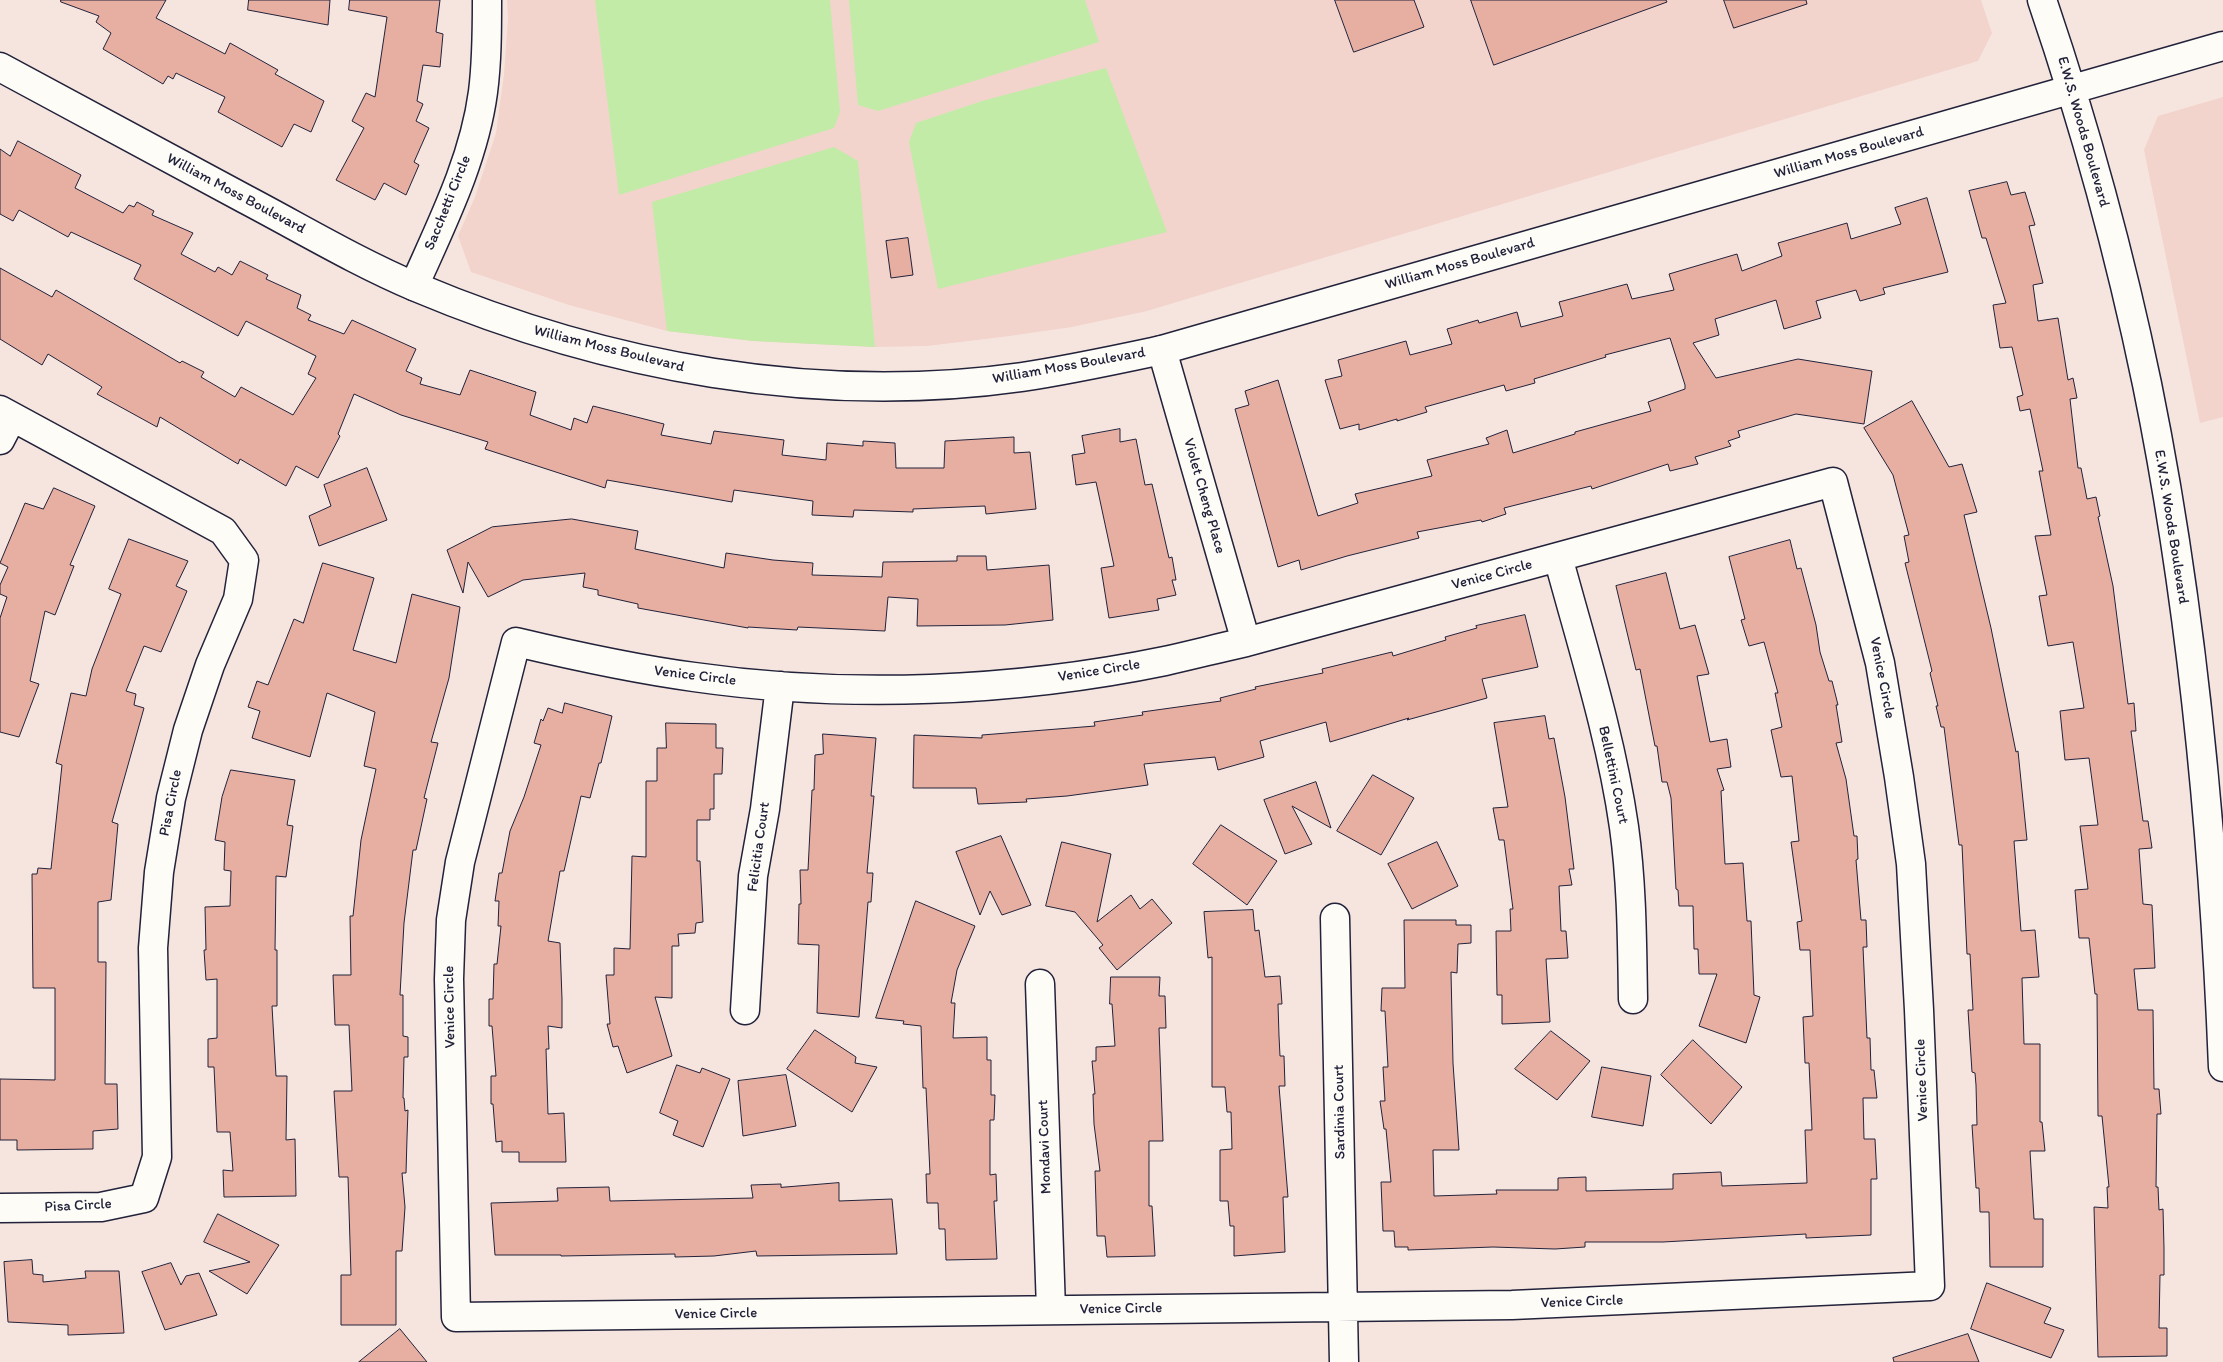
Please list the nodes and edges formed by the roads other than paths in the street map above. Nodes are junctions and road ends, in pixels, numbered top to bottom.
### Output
1 (487, 0) edge
2 (2042, 0) edge
3 (2223, 46) edge
4 (0, 67) edge
5 (2072, 89) junction
6 (414, 286) junction
7 (1162, 350) junction
8 (4, 422) edge
9 (1558, 557) junction
10 (1246, 642) junction
11 (780, 686) junction
12 (2217, 861) edge
13 (1335, 918) dead end
14 (1040, 984) dead end
15 (1633, 999) dead end
16 (745, 1010) dead end
17 (2223, 1067) edge
18 (0, 1208) edge
19 (1344, 1306) junction
20 (1051, 1310) junction
21 (1344, 1362) edge

1 - 6 street, Sacchetti Circle
2 - 5 street, E.W.S. Woods Boulevard
3 - 5 street, William Moss Boulevard
4 - 6 street, William Moss Boulevard
5 - 7 street, William Moss Boulevard
5 - 12 street, E.W.S. Woods Boulevard
6 - 7 street, William Moss Boulevard
7 - 10 street, Violet Cheng Place
8 - 18 street, Pisa Circle
9 - 10 street, Venice Circle
9 - 15 street, Bellettini Court
9 - 19 street, Venice Circle
10 - 11 street, Venice Circle
11 - 16 street, Felicitia Court
11 - 20 street, Venice Circle
12 - 17 street, E.W.S. Woods Boulevard
13 - 19 street, Sardinia Court
14 - 20 street, Mondavi Court
19 - 20 street, Venice Circle
19 - 21 street

